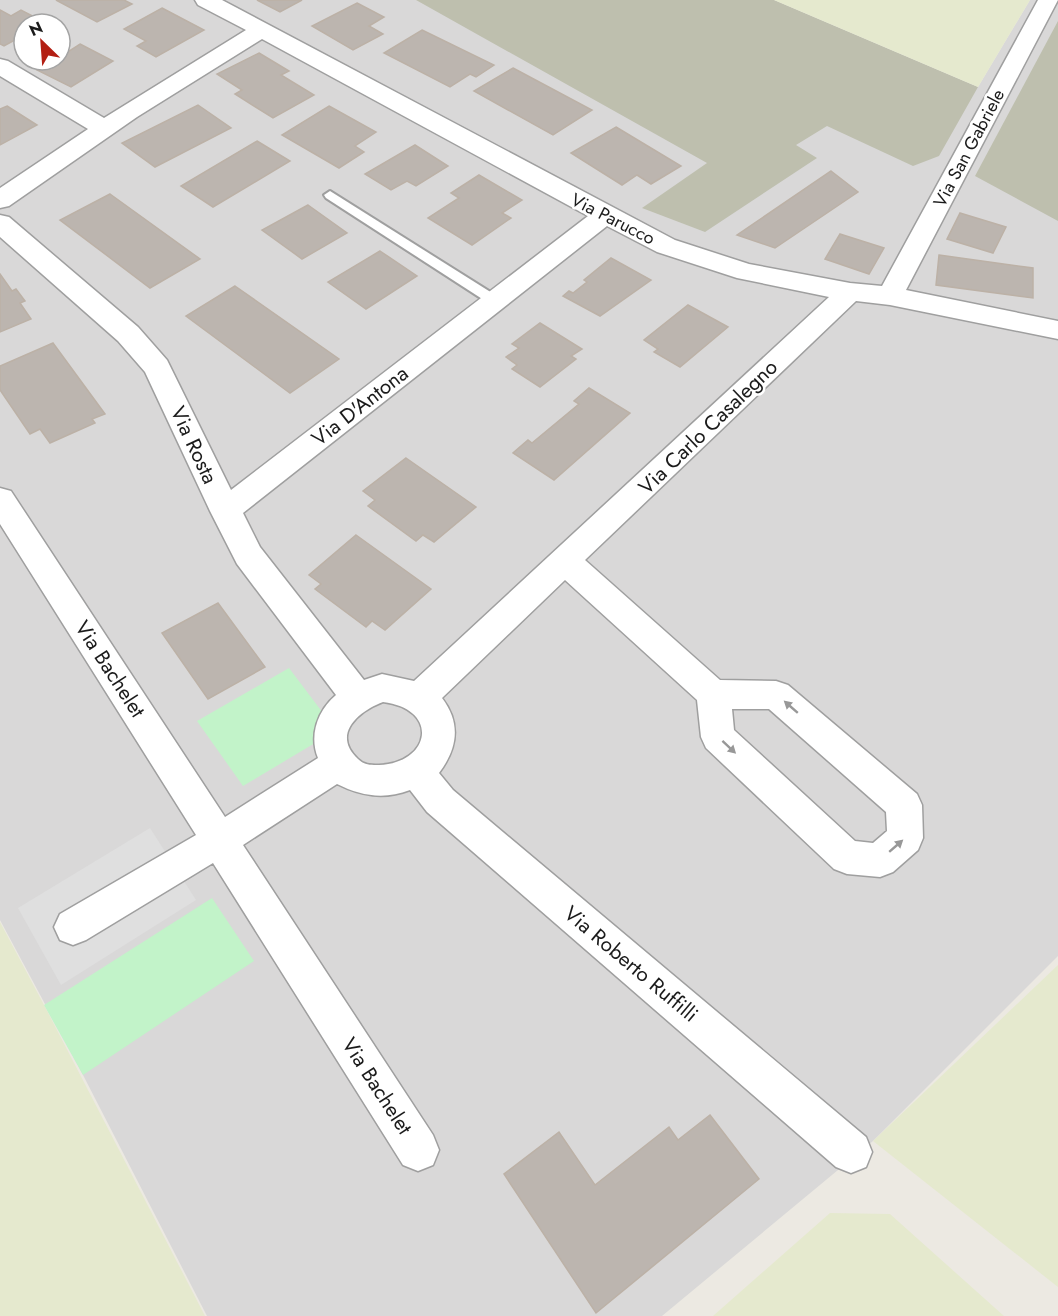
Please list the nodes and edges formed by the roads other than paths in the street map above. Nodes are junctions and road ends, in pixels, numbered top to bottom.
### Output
1 (206, 0) edge
2 (1049, 0) edge
3 (262, 30) junction
4 (0, 66) edge
5 (103, 128) junction
6 (330, 195) dead end
7 (0, 200) edge
8 (605, 215) junction
9 (0, 223) edge
10 (850, 292) junction
11 (890, 296) junction
12 (495, 301) junction
13 (1058, 330) edge
14 (0, 499) edge
15 (225, 511) junction
16 (566, 562) junction
17 (712, 694) junction
18 (356, 696) junction
19 (420, 697) junction
20 (339, 764) junction
21 (416, 771) junction
22 (220, 840) junction
23 (74, 927) dead end
24 (418, 1150) dead end
25 (851, 1152) dead end

1 - 3 street, Via Parucco
2 - 11 street, Via San Gabriele
3 - 5 street
3 - 8 street, Via Parucco
4 - 5 street
5 - 7 street
6 - 12 lane
8 - 10 street, Via Parucco
8 - 12 street, Via D'Antona
9 - 15 street, Via Rosta
10 - 11 street, Via Parucco
10 - 16 street, Via Carlo Casalegno
11 - 13 street, Via Parucco
12 - 15 street, Via D'Antona
14 - 22 street, Via Bachelet
15 - 18 street, Via Rosta
16 - 17 street
16 - 19 street, Via Carlo Casalegno
17 -> 17 street
18 - 19 street
18 - 20 street
19 - 21 street
20 - 21 street
20 - 22 street
21 - 25 street, Via Roberto Ruffilli
22 - 23 street
22 - 24 street, Via Bachelet

